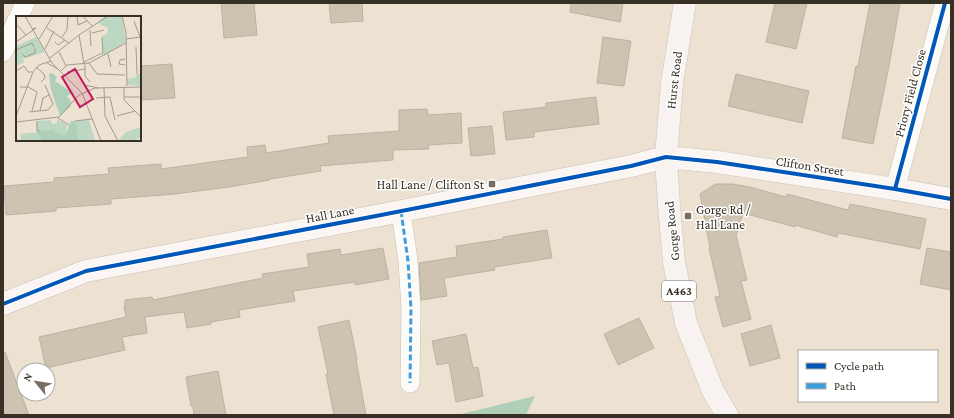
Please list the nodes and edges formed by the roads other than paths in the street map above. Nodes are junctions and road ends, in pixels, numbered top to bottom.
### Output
1 (25, 3) edge
2 (685, 3) edge
3 (945, 3) edge
4 (18, 16) edge
5 (16, 22) edge
6 (3, 52) edge
7 (666, 157) junction
8 (895, 189) junction
9 (951, 199) edge
10 (401, 211) junction
11 (3, 304) edge
12 (410, 383) dead end
13 (727, 415) edge

1 - 4 street
2 - 7 main road, Hurst Road / A463
3 - 8 street, Priory Field Close
5 - 6 street
7 - 8 street, Clifton Street
7 - 10 street, Hall Lane
7 - 13 main road, Gorge Road / A463
8 - 9 street, Clifton Street
10 - 11 street, Hall Lane
10 - 12 street

